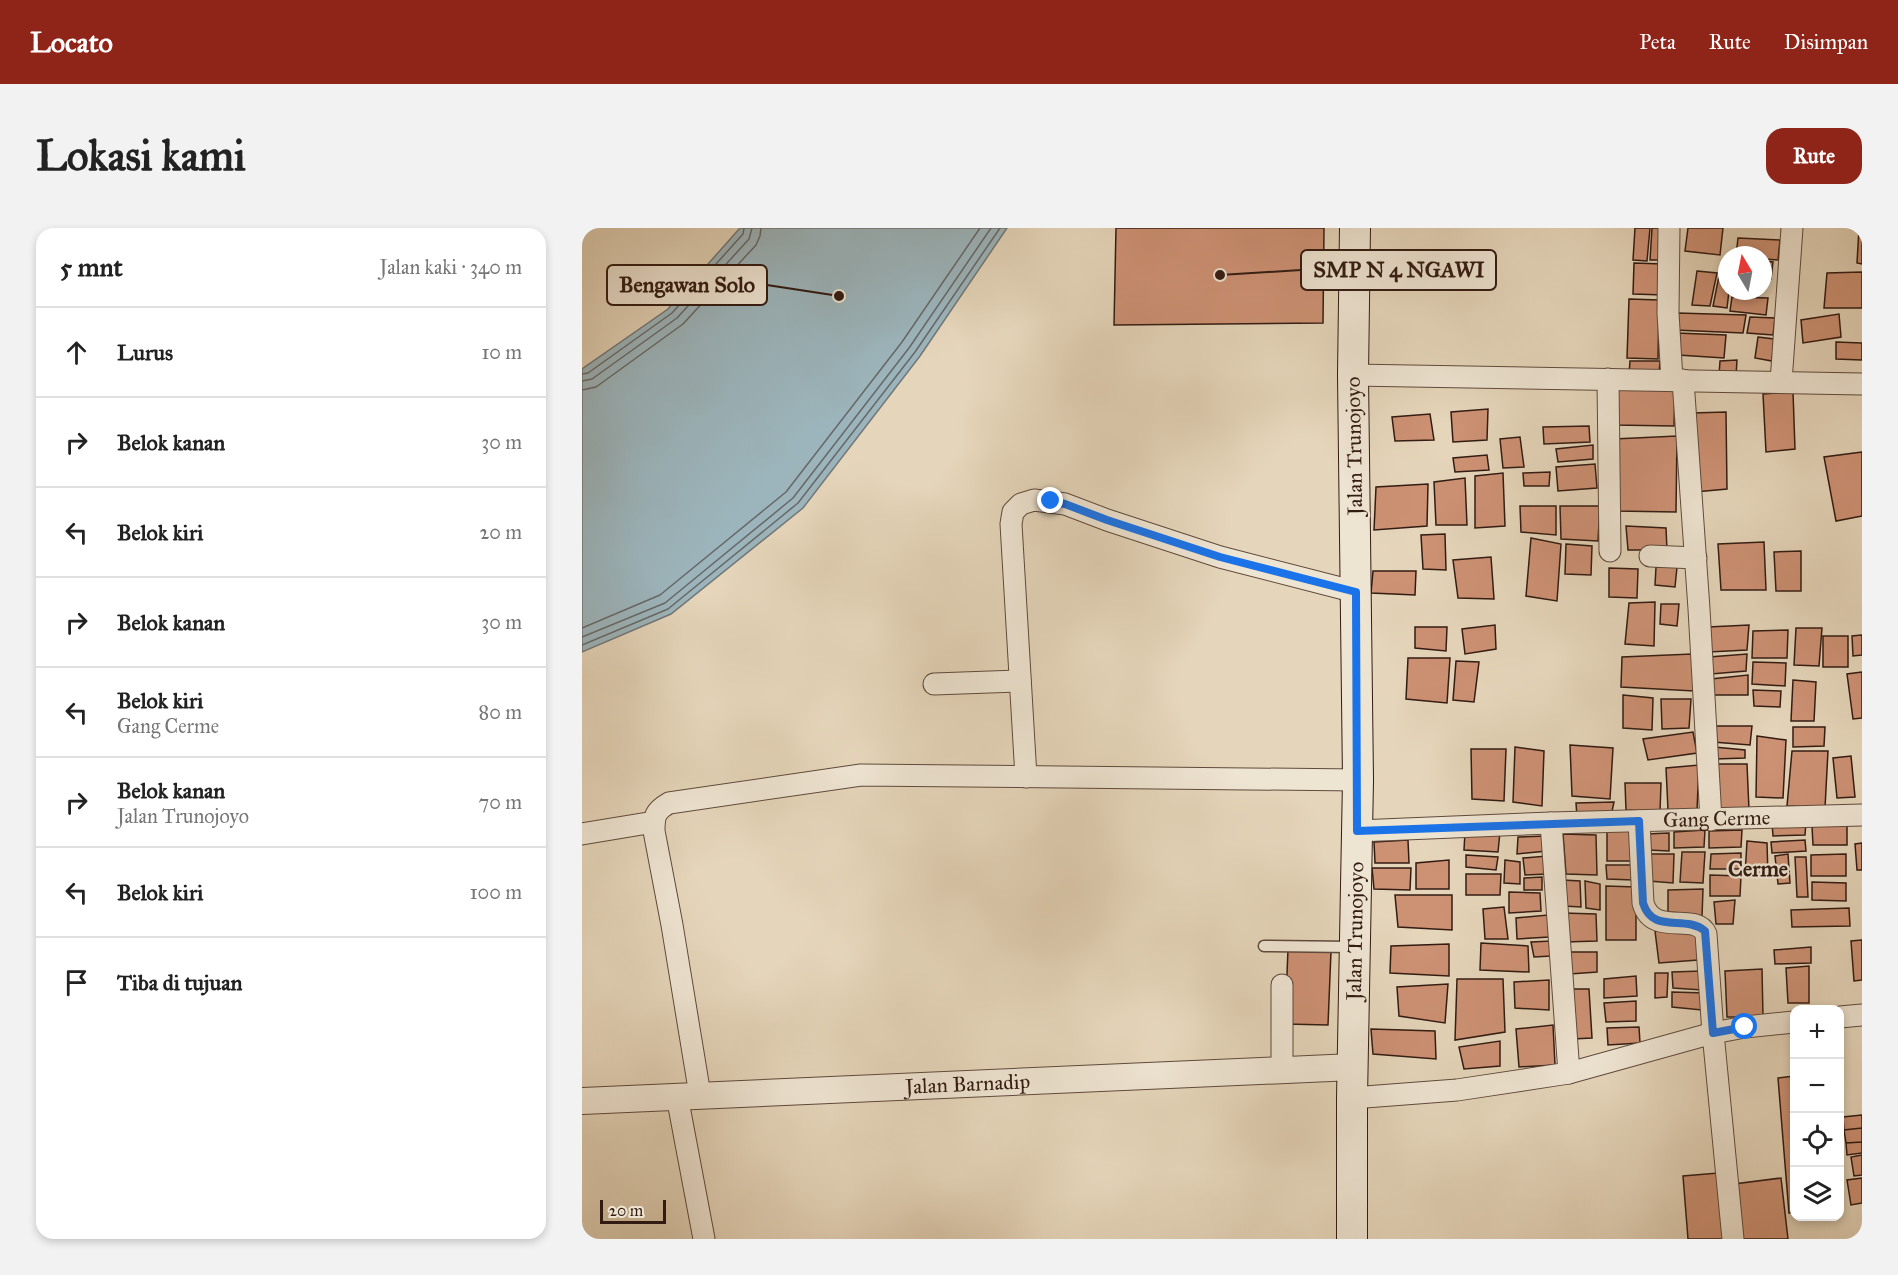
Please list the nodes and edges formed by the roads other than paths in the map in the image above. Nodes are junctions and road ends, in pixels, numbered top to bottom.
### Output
1 (1355, 228) edge
2 (1669, 228) edge
3 (1792, 228) edge
4 (1353, 375) junction
5 (1608, 379) junction
6 (1677, 380) junction
7 (1781, 382) junction
8 (1862, 384) edge
9 (1610, 551) dead end
10 (1650, 556) dead end
11 (1696, 558) junction
12 (1356, 592) junction
13 (1020, 681) junction
14 (934, 684) dead end
15 (1026, 777) junction
16 (1358, 780) junction
17 (1862, 815) edge
18 (1711, 820) junction
19 (1639, 821) junction
20 (654, 822) junction
21 (1551, 824) junction
22 (1357, 831) junction
23 (582, 834) edge
24 (1264, 946) dead end
25 (1355, 947) junction
26 (1282, 985) dead end
27 (1862, 1015) edge
28 (1844, 1017) edge
29 (1790, 1022) edge
30 (1713, 1033) junction
31 (1353, 1067) junction
32 (1282, 1070) junction
33 (1569, 1073) junction
34 (689, 1096) junction
35 (1352, 1098) junction
36 (582, 1101) edge
37 (704, 1239) edge
38 (1352, 1239) edge
39 (1733, 1239) edge

1 - 4 main road, Jalan Trunojoyo
2 - 6 street
3 - 7 street
4 - 5 street
4 - 12 main road, Jalan Trunojoyo
5 - 6 street
5 - 9 street
6 - 7 street
6 - 11 street
7 - 8 street
10 - 11 street
11 - 18 street
12 - 13 street
12 - 16 main road, Jalan Trunojoyo
13 - 14 street
13 - 15 street
15 - 16 street
15 - 20 street
16 - 22 main road, Jalan Trunojoyo
17 - 18 street, Gang Cerme
18 - 19 street, Gang Cerme
19 - 21 street, Gang Cerme
19 - 30 street
20 - 23 street
20 - 34 street
21 - 22 street, Gang Cerme
21 - 33 street
22 - 25 main road, Jalan Trunojoyo
24 - 25 lane
25 - 31 main road, Jalan Trunojoyo
26 - 32 street
27 - 28 street
29 - 30 street
30 - 33 street
30 - 39 street
31 - 32 street, Jalan Barnadip
31 - 35 main road, Jalan Trunojoyo
32 - 34 street, Jalan Barnadip
33 - 35 street
34 - 36 street, Jalan Barnadip
34 - 37 street
35 - 38 main road, Jalan Trunojoyo

